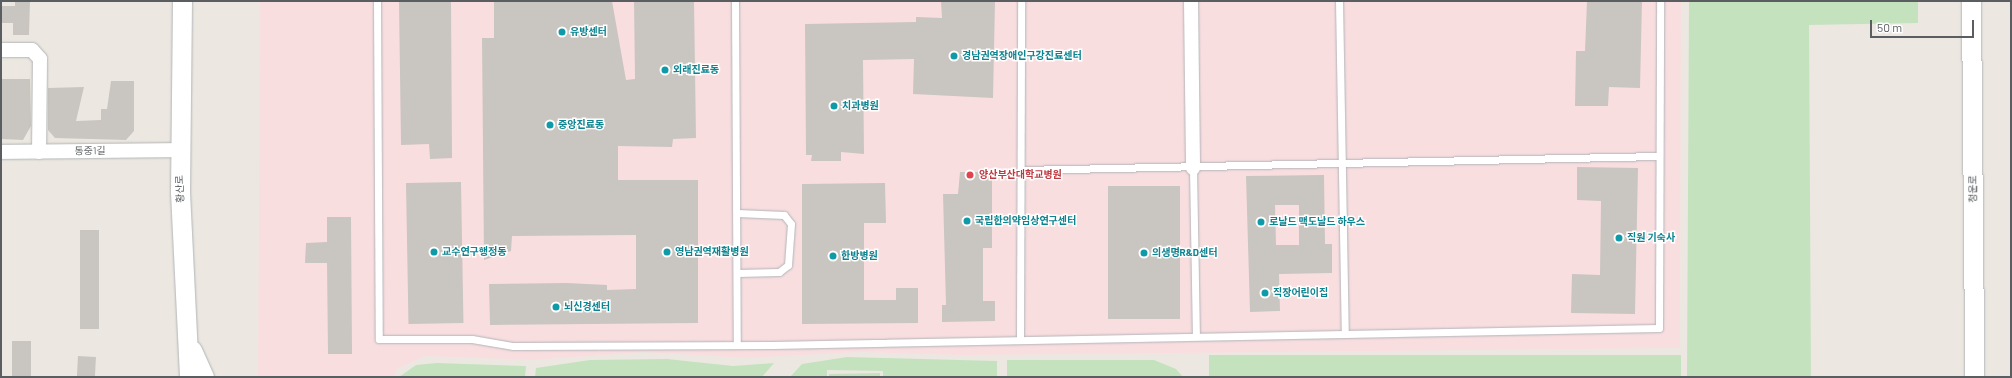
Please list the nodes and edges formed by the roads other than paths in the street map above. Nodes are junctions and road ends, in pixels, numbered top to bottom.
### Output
1 (182, 1) edge
2 (377, 1) edge
3 (735, 1) edge
4 (1021, 1) edge
5 (1191, 1) edge
6 (1339, 1) edge
7 (1660, 1) edge
8 (1971, 1) edge
9 (1, 50) edge
10 (180, 150) junction
11 (1, 152) edge
12 (39, 152) junction
13 (1658, 156) junction
14 (1344, 162) junction
15 (1193, 168) junction
16 (1022, 170) junction
17 (737, 213) junction
18 (737, 273) junction
19 (1345, 333) junction
20 (1196, 336) junction
21 (1020, 339) junction
22 (189, 343) junction
23 (737, 345) junction
24 (178, 377) edge
25 (189, 377) edge
26 (204, 377) edge
27 (1974, 377) edge

1 - 10 main road, 황산로
2 - 23 lane
3 - 17 lane
4 - 16 lane
5 - 15 street
6 - 14 lane
7 - 13 lane
8 - 27 main road, 청운로
9 - 12 street
10 - 12 street, 동중1길
10 - 22 main road, 황산로
11 - 12 street, 동중1길
13 - 14 lane
13 - 19 lane
14 - 15 lane
14 - 19 lane
15 - 16 lane
15 - 20 lane
16 - 21 lane
17 - 18 lane
17 - 18 lane
18 - 23 lane
19 - 20 lane
20 - 21 lane
21 - 23 lane
22 - 24 main road
22 - 25 main road, 황산로
22 - 26 main road

